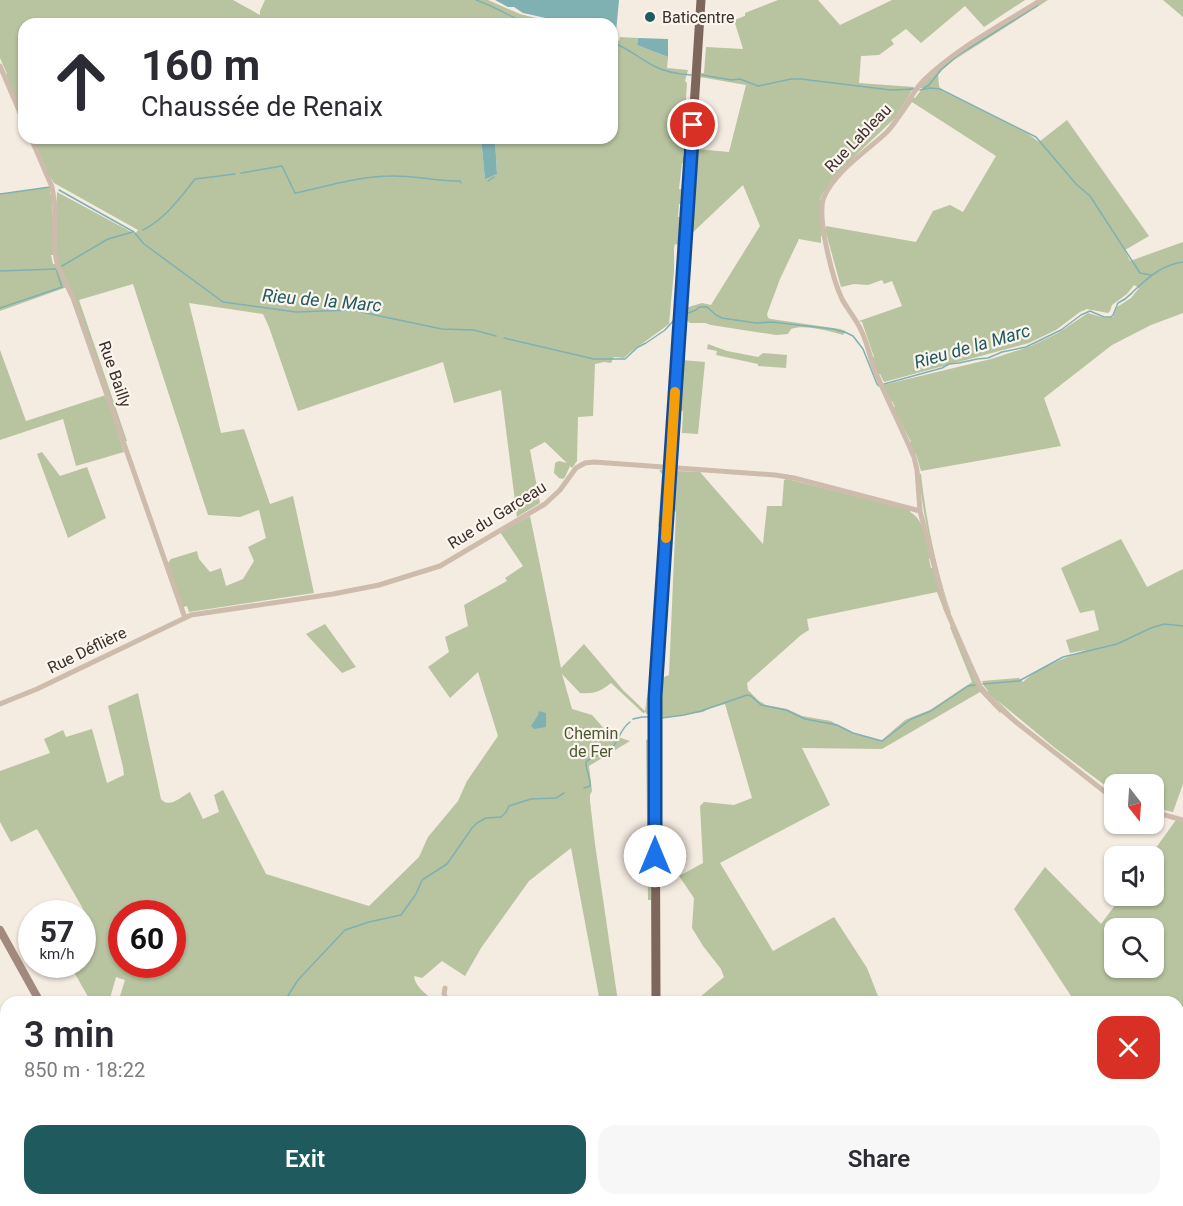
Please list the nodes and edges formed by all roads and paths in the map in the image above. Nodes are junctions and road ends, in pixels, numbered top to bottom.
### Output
1 (701, 0) edge
2 (1041, 0) edge
3 (0, 66) edge
4 (18, 108) edge
5 (34, 144) edge
6 (670, 468) junction
7 (920, 511) junction
8 (185, 618) junction
9 (0, 704) edge
10 (1104, 791) edge
11 (1164, 815) edge
12 (1183, 820) edge
13 (0, 930) edge
14 (445, 988) dead end
15 (37, 996) edge
16 (445, 996) edge
17 (656, 996) edge

1 - 6 main road
2 - 7 street, Rue Lableau
3 - 4 street
5 - 8 street, Rue Bailly
6 - 7 street, Rue du Garceau
6 - 8 street, Rue du Garceau
6 - 17 main road
7 - 10 street
8 - 9 street, Rue Déflière
11 - 12 street
13 - 15 street
14 - 16 street

